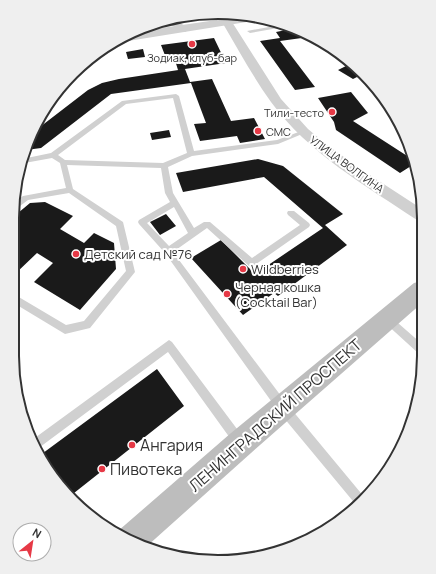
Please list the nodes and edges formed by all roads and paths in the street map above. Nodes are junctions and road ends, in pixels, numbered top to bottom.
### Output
1 (239, 20) edge
2 (227, 22) junction
3 (175, 24) edge
4 (274, 27) edge
5 (185, 29) junction
6 (250, 31) dead end
7 (139, 35) edge
8 (304, 132) junction
9 (191, 154) junction
10 (53, 155) junction
11 (28, 160) edge
12 (64, 162) junction
13 (164, 166) junction
14 (70, 190) junction
15 (19, 203) edge
16 (175, 203) junction
17 (291, 213) dead end
18 (417, 213) edge
19 (193, 233) junction
20 (168, 251) junction
21 (417, 294) edge
22 (19, 301) edge
23 (387, 319) junction
24 (417, 346) edge
25 (283, 408) junction
26 (38, 441) edge
27 (241, 443) junction
28 (358, 498) edge
29 (135, 537) edge

1 - 2 street
2 - 5 street
2 - 8 street, УЛИЦА ВОЛГИНА
3 - 5 street
4 - 6 lane
5 - 7 street
8 - 9 lane
8 - 18 street, УЛИЦА ВОЛГИНА
9 - 10 lane
9 - 13 lane
10 - 11 lane
10 - 12 lane
12 - 13 lane
12 - 14 lane
13 - 16 lane
14 - 15 lane
14 - 22 lane
16 - 19 lane
16 - 20 lane
17 - 19 lane
19 - 20 lane
20 - 25 lane
21 - 23 main road, ЛЕНИНГРАДСКИЙ ПРОСПЕКТ
23 - 24 lane
23 - 25 main road, ЛЕНИНГРАДСКИЙ ПРОСПЕКТ
25 - 27 main road, ЛЕНИНГРАДСКИЙ ПРОСПЕКТ
25 - 28 lane
26 - 27 lane
27 - 29 main road, ЛЕНИНГРАДСКИЙ ПРОСПЕКТ

